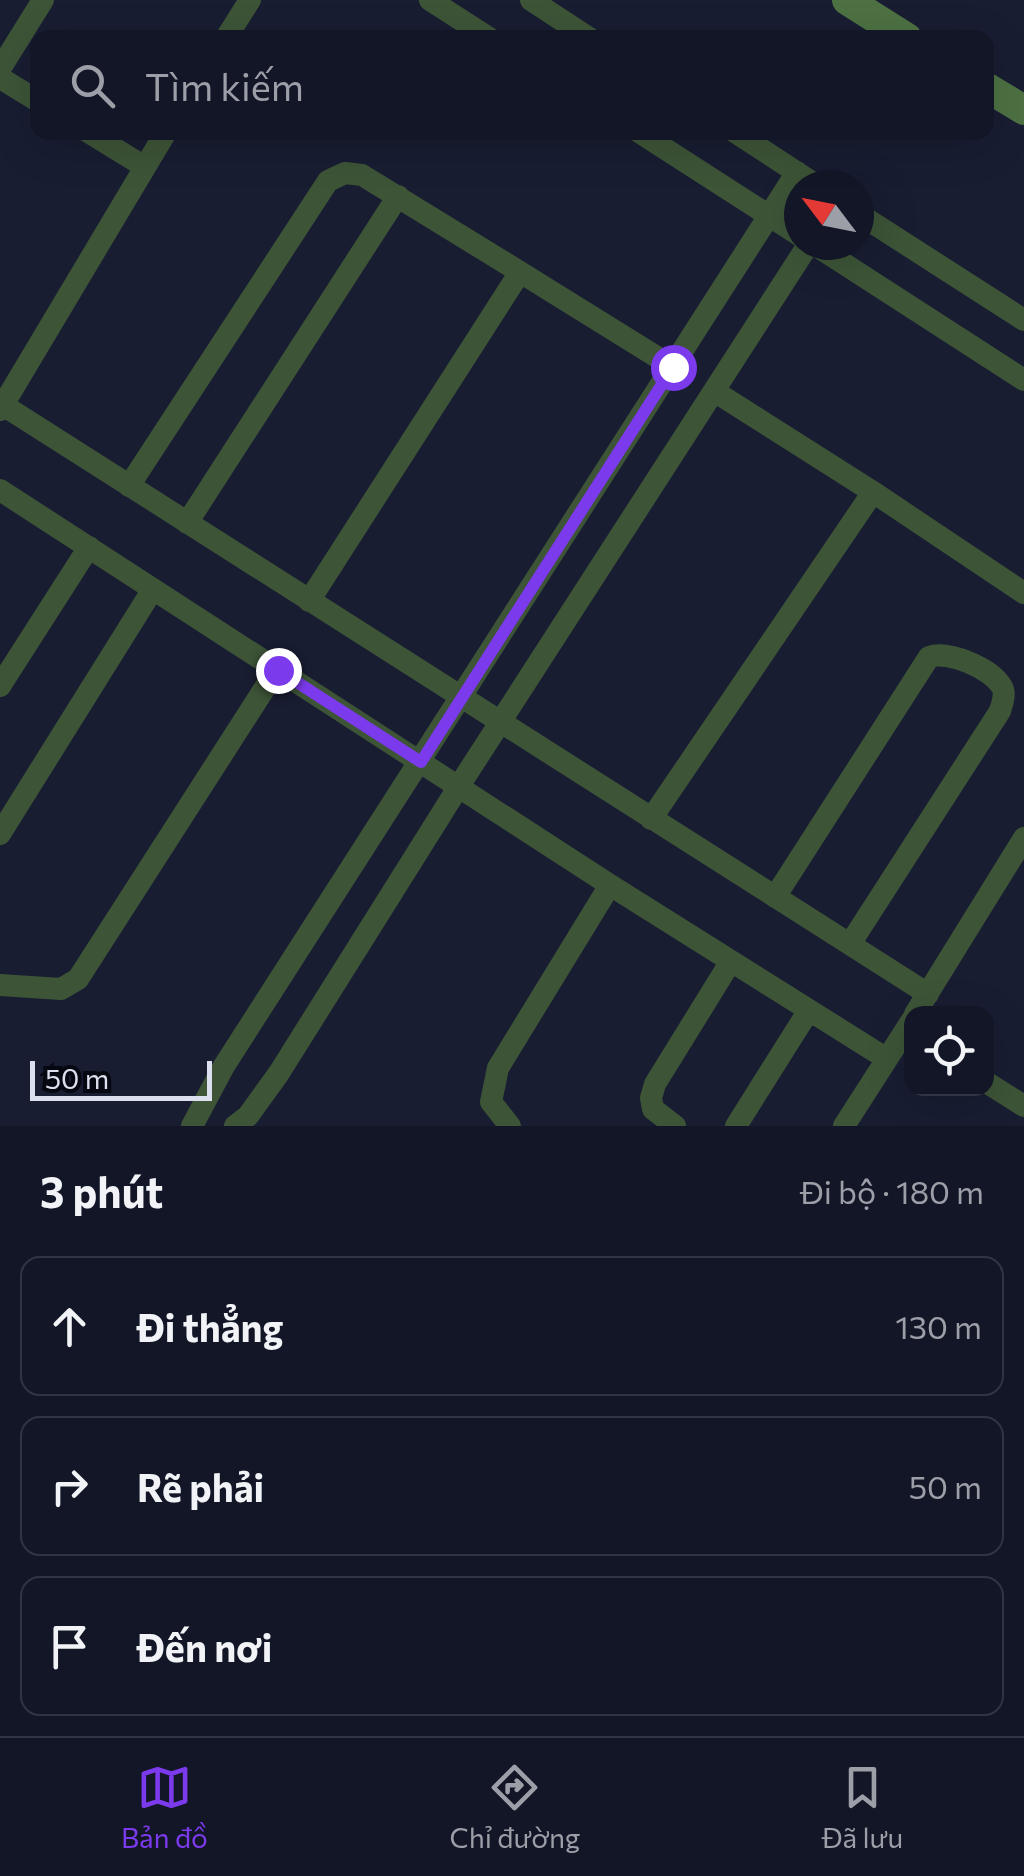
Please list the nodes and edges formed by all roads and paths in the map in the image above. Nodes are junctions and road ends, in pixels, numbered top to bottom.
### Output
1 (44, 0) edge
2 (250, 0) edge
3 (430, 0) edge
4 (531, 0) edge
5 (846, 0) edge
6 (231, 30) edge
7 (477, 30) edge
8 (576, 30) edge
9 (894, 30) edge
10 (0, 68) edge
11 (0, 78) edge
12 (994, 91) edge
13 (30, 97) edge
14 (1024, 110) edge
15 (101, 140) edge
16 (161, 140) edge
17 (650, 140) edge
18 (747, 140) edge
19 (144, 167) junction
20 (792, 170) edge
21 (398, 196) junction
22 (784, 201) edge
23 (769, 216) junction
24 (874, 224) edge
25 (784, 226) edge
26 (801, 260) edge
27 (835, 260) edge
28 (520, 272) junction
29 (1024, 320) edge
30 (673, 367) junction
31 (1024, 380) edge
32 (714, 391) junction
33 (2, 408) edge
34 (129, 486) junction
35 (0, 490) edge
36 (873, 492) junction
37 (187, 523) junction
38 (89, 548) junction
39 (153, 589) junction
40 (1024, 593) edge
41 (309, 601) junction
42 (278, 670) junction
43 (0, 686) edge
44 (461, 699) junction
45 (500, 722) junction
46 (421, 762) junction
47 (458, 786) junction
48 (651, 819) junction
49 (0, 834) edge
50 (1024, 838) edge
51 (610, 885) junction
52 (775, 897) junction
53 (850, 944) junction
54 (731, 961) junction
55 (0, 986) edge
56 (904, 1006) edge
57 (921, 1006) edge
58 (809, 1010) junction
59 (904, 1033) edge
60 (887, 1059) junction
61 (994, 1087) edge
62 (1024, 1106) edge
63 (192, 1126) edge
64 (235, 1126) edge
65 (510, 1126) edge
66 (675, 1126) edge
67 (736, 1126) edge
68 (844, 1126) edge

1 - 10 street
2 - 6 street
3 - 7 street
4 - 8 street
5 - 9 main road
11 - 13 street
12 - 14 main road
15 - 19 street
16 - 19 street
17 - 23 street
18 - 20 street
19 - 33 street
21 - 28 street
21 - 34 street
21 - 37 street
22 - 23 street
23 - 25 street
23 - 30 street
24 - 29 street
26 - 32 street
27 - 31 street
28 - 30 street
28 - 41 street
30 - 44 street
32 - 36 street
32 - 45 street
33 - 34 street
34 - 37 street
35 - 38 street
36 - 40 street
36 - 48 street
37 - 41 street
38 - 39 street
38 - 43 street
39 - 42 street
39 - 49 street
41 - 44 street
42 - 46 street
42 - 55 street
44 - 45 street
44 - 46 street
45 - 47 street
45 - 48 street
46 - 47 street
46 - 63 street
47 - 51 street
47 - 64 street
48 - 52 street
50 - 57 street
51 - 54 street
51 - 65 street
52 - 53 street
52 - 53 street
53 - 56 street
54 - 58 street
54 - 66 street
58 - 60 street
58 - 67 street
59 - 60 street
60 - 68 street
61 - 62 street

